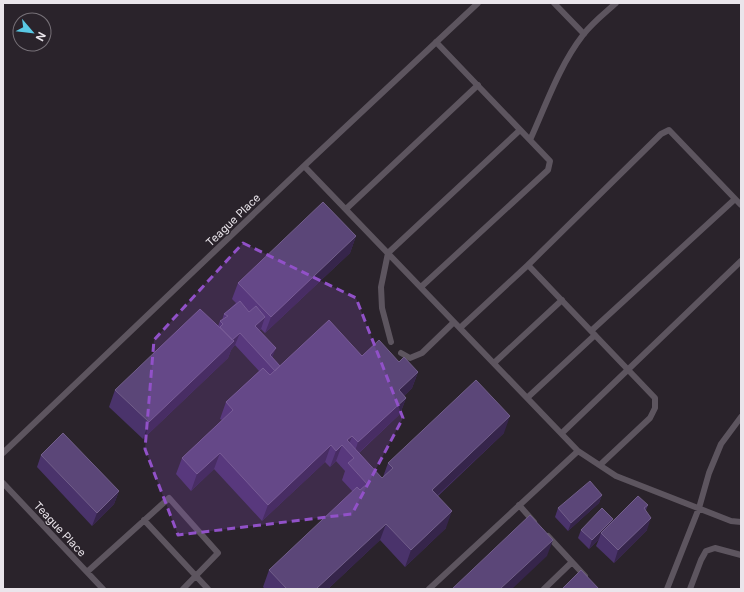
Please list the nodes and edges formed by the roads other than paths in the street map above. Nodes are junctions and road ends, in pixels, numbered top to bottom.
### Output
1 (478, 3) edge
2 (554, 3) edge
3 (616, 3) edge
4 (584, 34) junction
5 (436, 42) junction
6 (478, 85) junction
7 (520, 130) junction
8 (530, 140) junction
9 (304, 166) junction
10 (735, 199) junction
11 (741, 205) edge
12 (346, 209) junction
13 (388, 253) junction
14 (741, 261) edge
15 (528, 265) junction
16 (421, 287) junction
17 (562, 300) junction
18 (454, 322) junction
19 (460, 328) junction
20 (593, 333) junction
21 (391, 342) dead end
22 (401, 352) dead end
23 (494, 363) junction
24 (628, 370) junction
25 (527, 398) junction
26 (741, 417) edge
27 (562, 433) junction
28 (578, 451) junction
29 (3, 453) edge
30 (600, 465) junction
31 (3, 483) edge
32 (519, 506) junction
33 (699, 508) junction
34 (144, 520) junction
35 (741, 522) edge
36 (540, 528) edge
37 (546, 534) edge
38 (741, 555) edge
39 (572, 562) junction
40 (87, 572) junction
41 (196, 576) junction
42 (592, 584) edge
43 (103, 589) edge
44 (183, 589) edge
45 (208, 589) edge
46 (429, 589) edge
47 (544, 589) edge
48 (667, 589) edge
49 (690, 589) edge

1 - 5 lane, Teague Place
2 - 4 lane
3 - 4 lane
4 - 8 lane
5 - 6 lane
5 - 9 lane, Teague Place
6 - 7 lane
6 - 12 lane
7 - 8 lane
7 - 13 lane
8 - 16 lane
9 - 12 lane
9 - 29 lane, Teague Place
10 - 11 lane
10 - 15 lane
10 - 20 lane
12 - 13 lane
13 - 16 lane
13 - 21 lane
14 - 24 lane
15 - 17 lane
15 - 19 lane
16 - 18 lane
17 - 20 lane
17 - 23 lane
18 - 19 lane
18 - 22 lane
19 - 23 lane
20 - 24 lane
20 - 25 lane
23 - 25 lane
24 - 27 lane
24 - 30 lane
25 - 27 lane
26 - 33 lane
27 - 28 lane
28 - 30 lane
28 - 32 lane
30 - 33 lane
31 - 40 lane, Teague Place
32 - 36 lane
32 - 46 lane
33 - 35 lane
33 - 48 lane
34 - 40 lane
34 - 41 lane
34 - 41 lane
37 - 39 lane
38 - 49 lane
39 - 42 lane
39 - 47 lane
40 - 43 lane, Teague Place
41 - 44 lane
41 - 45 lane

